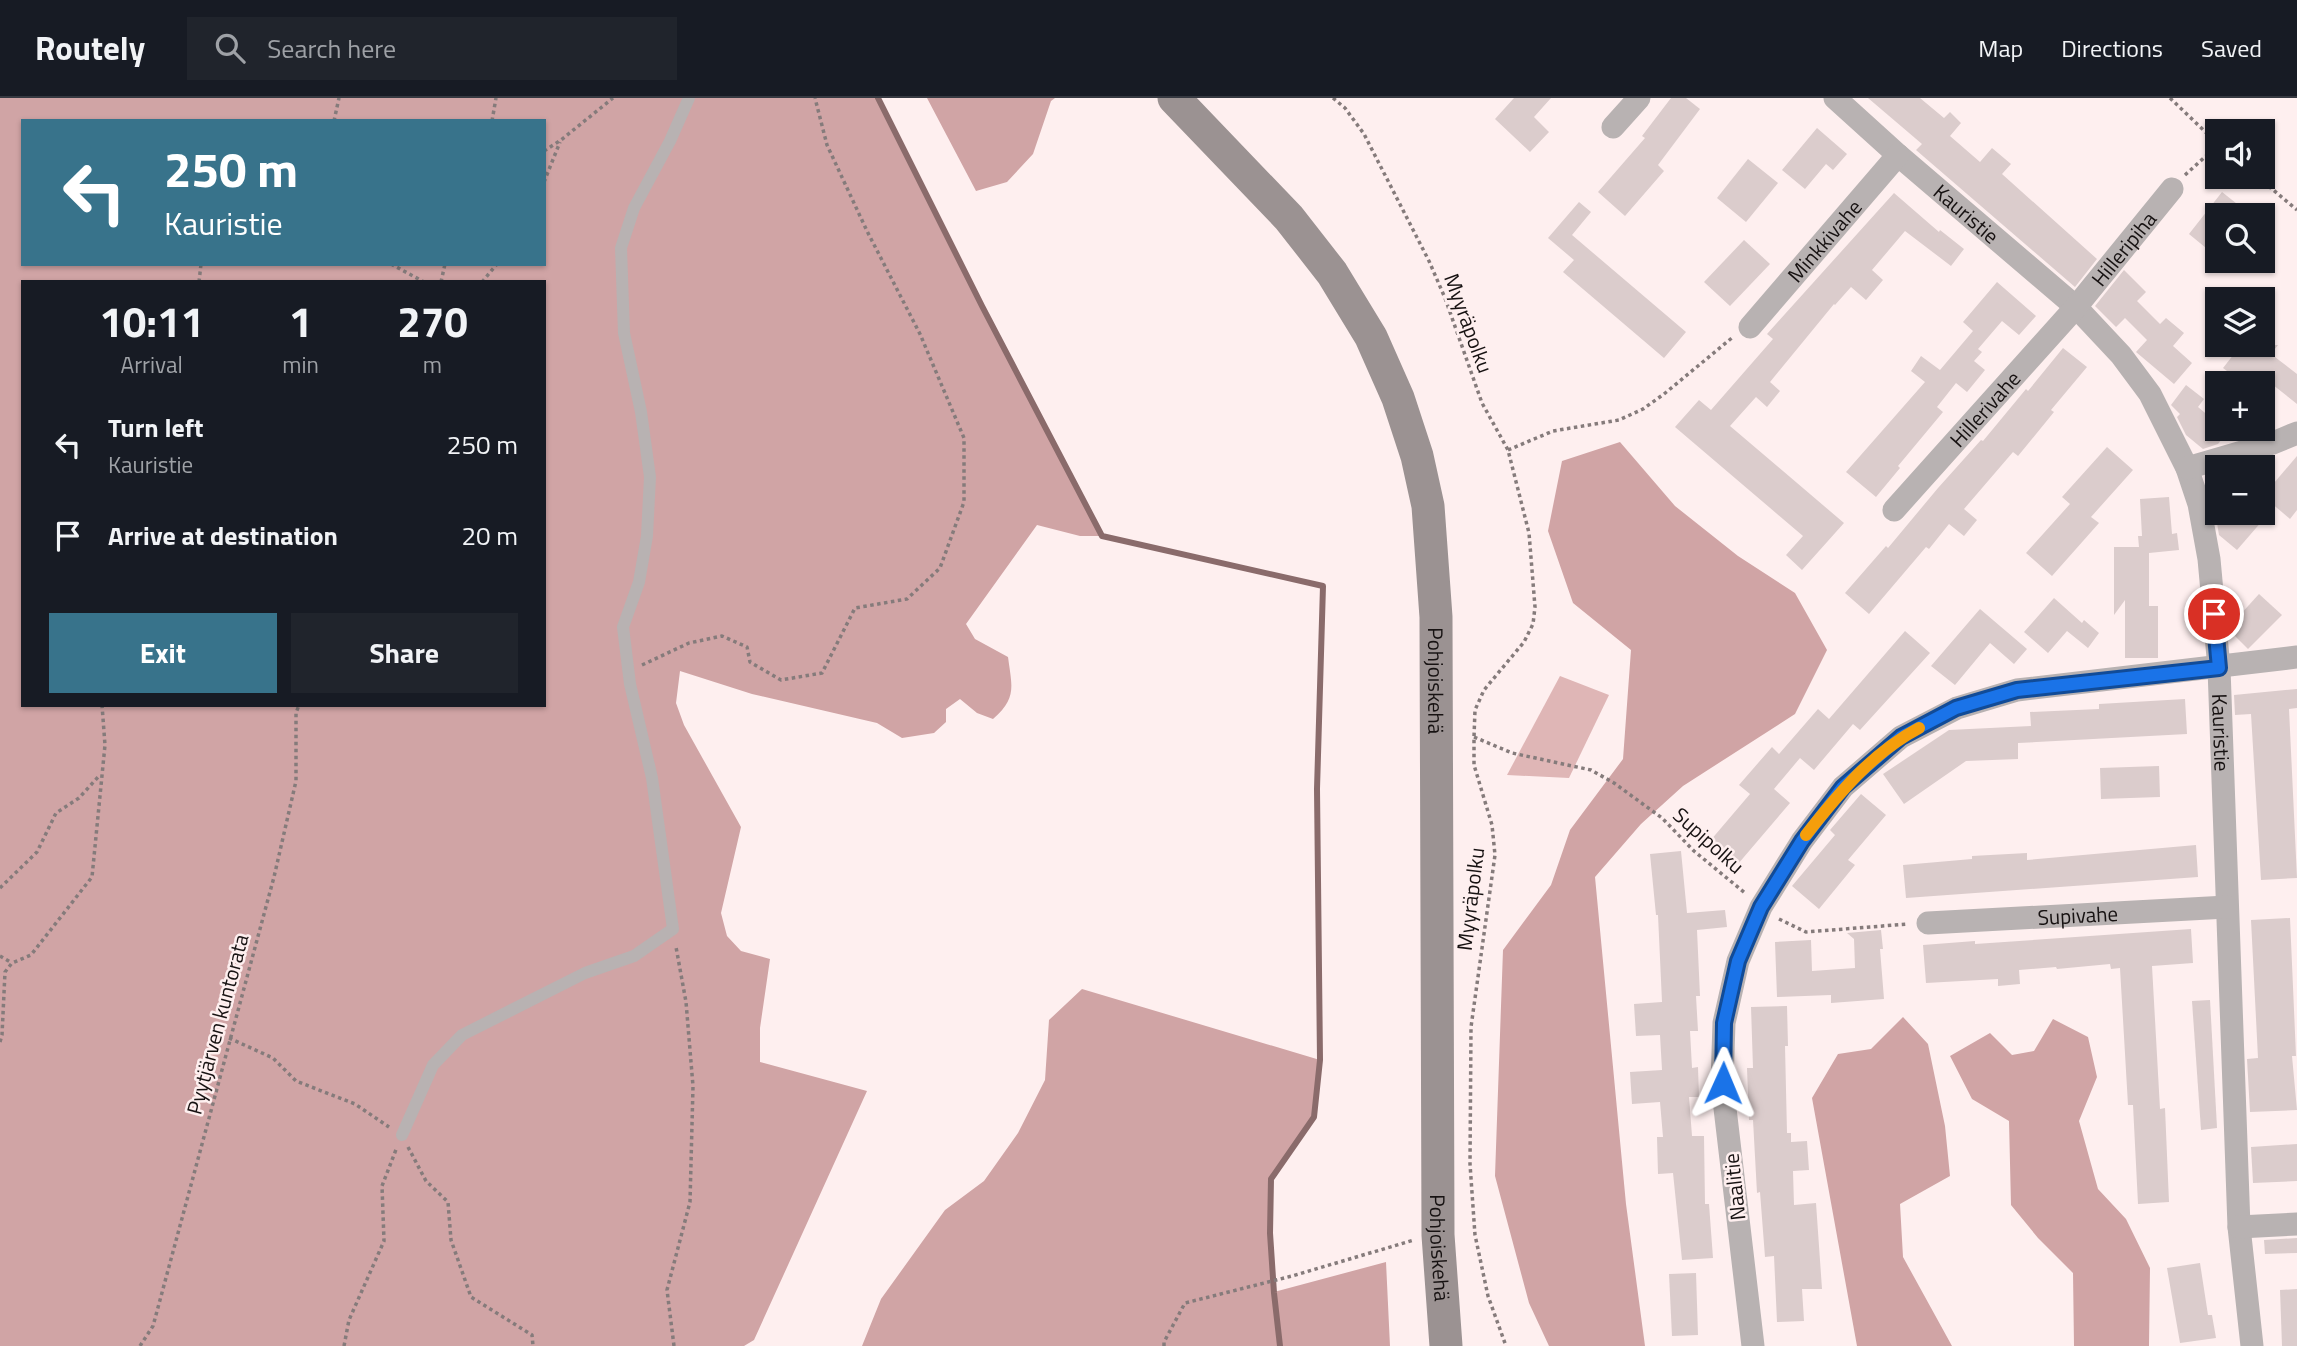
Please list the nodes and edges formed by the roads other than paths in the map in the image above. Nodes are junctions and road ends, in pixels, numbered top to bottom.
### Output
1 (689, 98) edge
2 (1174, 98) edge
3 (1639, 98) edge
4 (1835, 98) edge
5 (1613, 127) dead end
6 (1898, 155) junction
7 (2172, 189) road end
8 (2076, 307) junction
9 (1750, 327) road end
10 (2297, 433) edge
11 (2188, 468) junction
12 (1894, 510) dead end
13 (2297, 657) edge
14 (2219, 668) junction
15 (2227, 907) junction
16 (1928, 923) road end
17 (402, 1135) road end
18 (2297, 1224) edge
19 (2239, 1227) junction
20 (1446, 1346) edge
21 (1753, 1346) edge
22 (2252, 1346) edge

1 - 17 lane
2 - 20 main road, Pohjoiskehä
3 - 5 street
4 - 6 street, Kauristie
6 - 8 street, Kauristie
6 - 9 street, Minkkivahe
7 - 8 street, Hilleripiha
8 - 11 street, Kauristie
8 - 12 street, Hillerivahe
10 - 11 street
11 - 14 street, Kauristie
13 - 14 street, Naalitie
14 - 15 street, Kauristie
14 - 21 street, Naalitie
15 - 16 street, Supivahe
15 - 19 street, Kauristie
18 - 19 street
19 - 22 street, Kauristie

